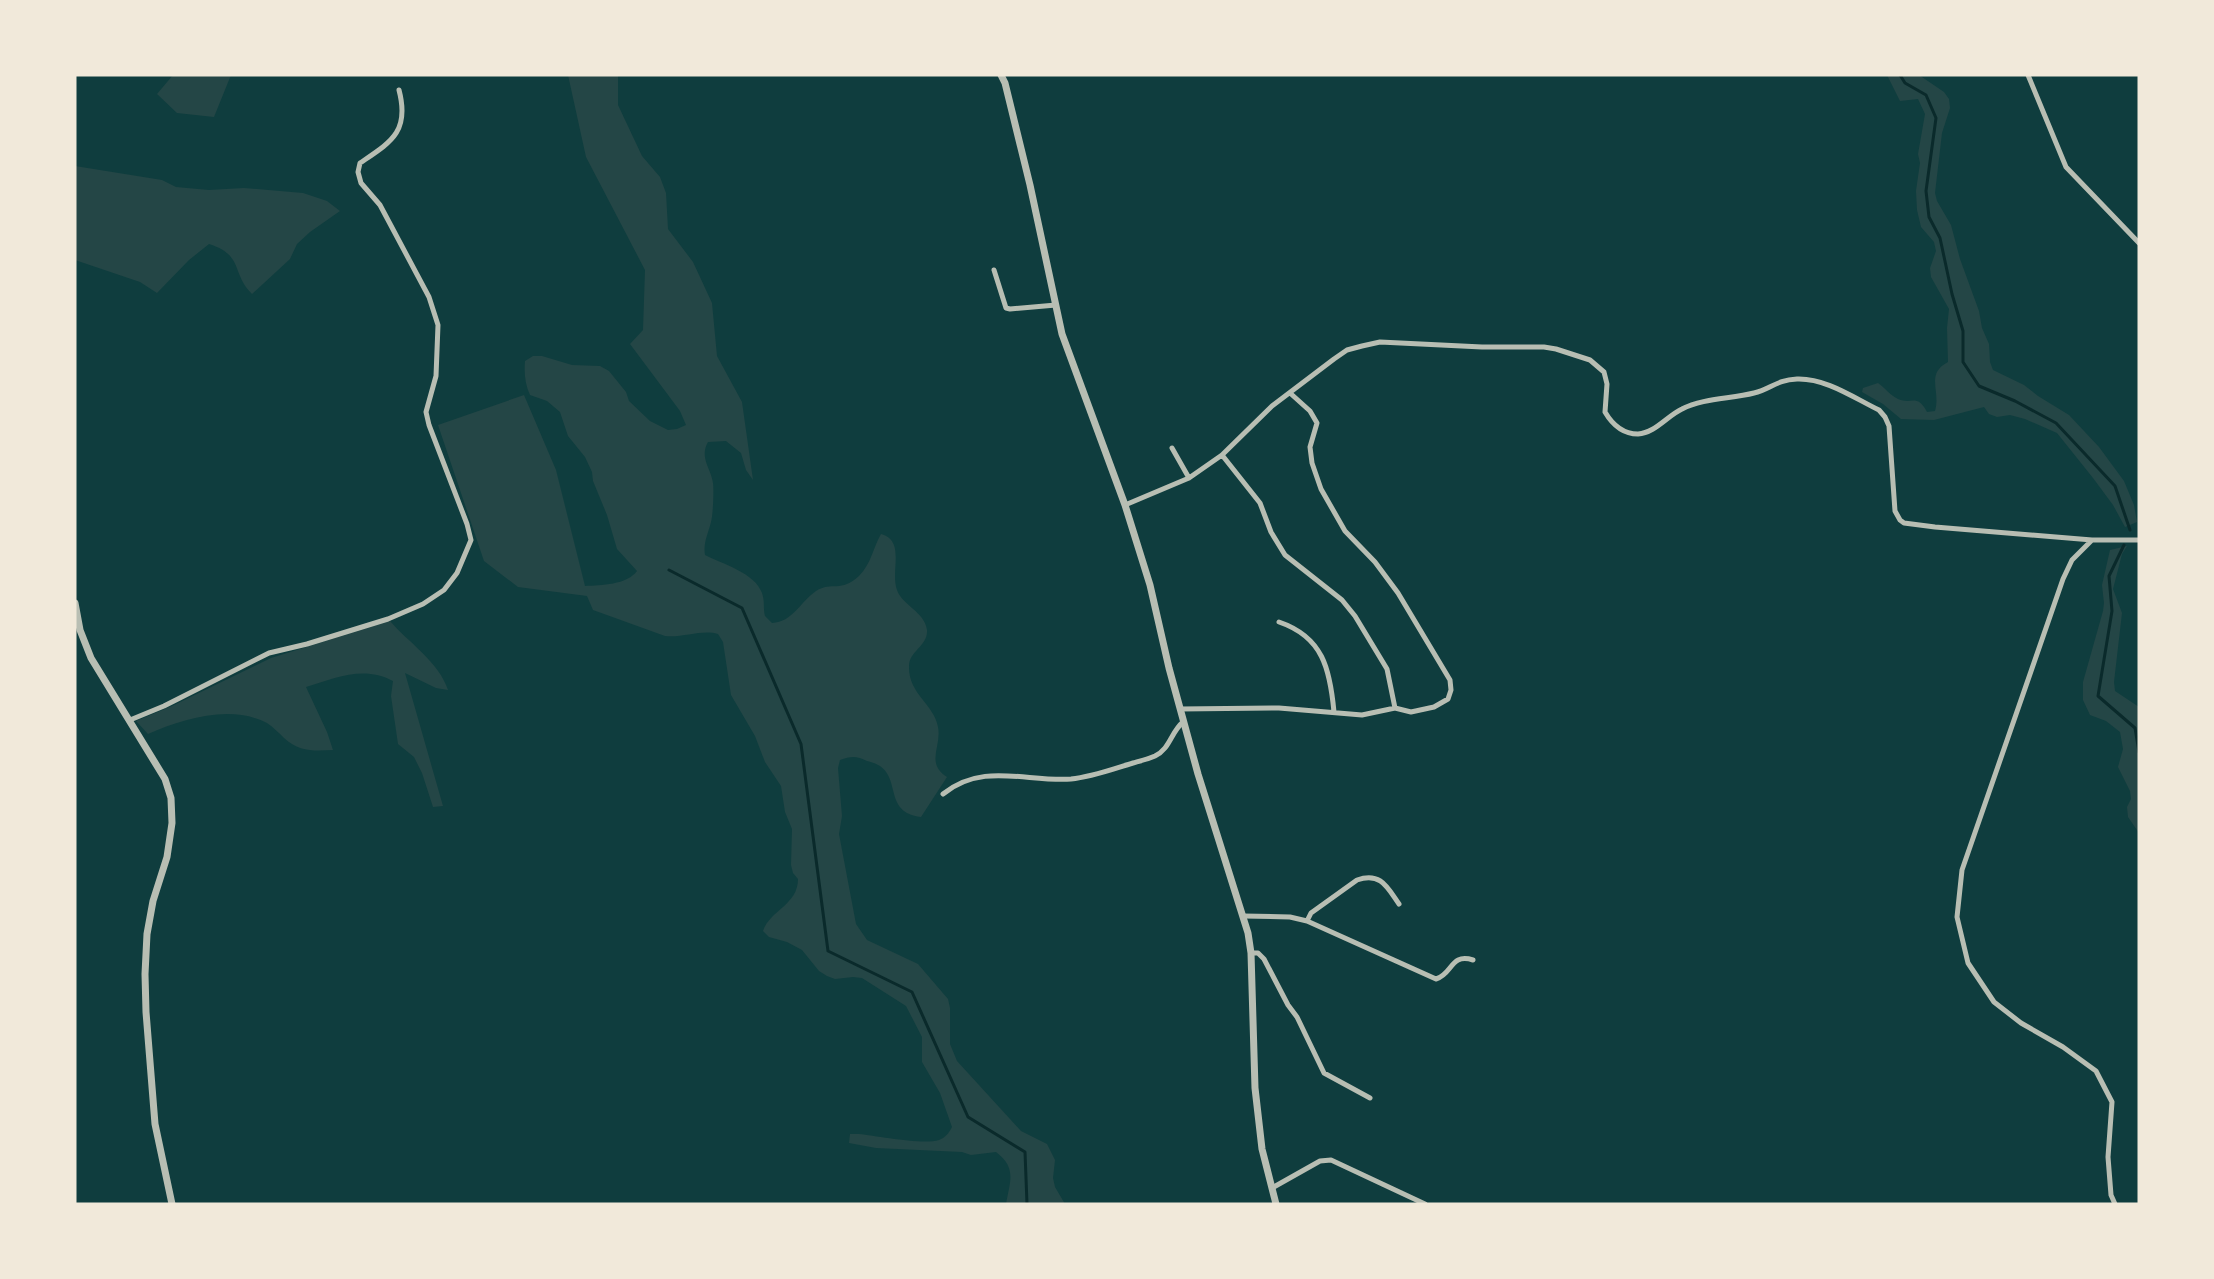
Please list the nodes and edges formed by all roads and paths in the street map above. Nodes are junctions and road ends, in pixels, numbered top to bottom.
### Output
1 (1001, 75) edge
2 (2028, 75) edge
3 (1005, 79) edge
4 (399, 90) dead end
5 (2139, 243) edge
6 (994, 270) dead end
7 (1056, 304) junction
8 (1290, 393) junction
9 (1172, 448) dead end
10 (1222, 455) junction
11 (1189, 478) junction
12 (1125, 505) junction
13 (2092, 540) junction
14 (2139, 540) edge
15 (75, 603) edge
16 (1279, 622) dead end
17 (1395, 708) junction
18 (1180, 709) junction
19 (1334, 712) junction
20 (130, 720) junction
21 (1183, 722) junction
22 (943, 794) dead end
23 (1399, 904) dead end
24 (1243, 915) junction
25 (1307, 921) junction
26 (1251, 952) junction
27 (1473, 960) dead end
28 (1370, 1098) dead end
29 (1272, 1188) junction
30 (172, 1204) edge
31 (1276, 1204) edge
32 (1425, 1204) edge
33 (2115, 1204) edge

1 - 3 street
2 - 5 street
3 - 7 street
4 - 20 street
6 - 7 street
7 - 12 street
8 - 10 street
8 - 13 street
8 - 17 street
9 - 11 street
10 - 11 street
10 - 17 street
11 - 12 street
12 - 18 street
13 - 14 street
13 - 33 street
15 - 20 street
16 - 19 street
17 - 19 street
18 - 19 street
18 - 21 street
20 - 30 street
21 - 22 street
21 - 24 street
23 - 25 street
24 - 25 street
24 - 26 street
25 - 27 street
26 - 28 street
26 - 29 street
29 - 31 street
29 - 32 street

